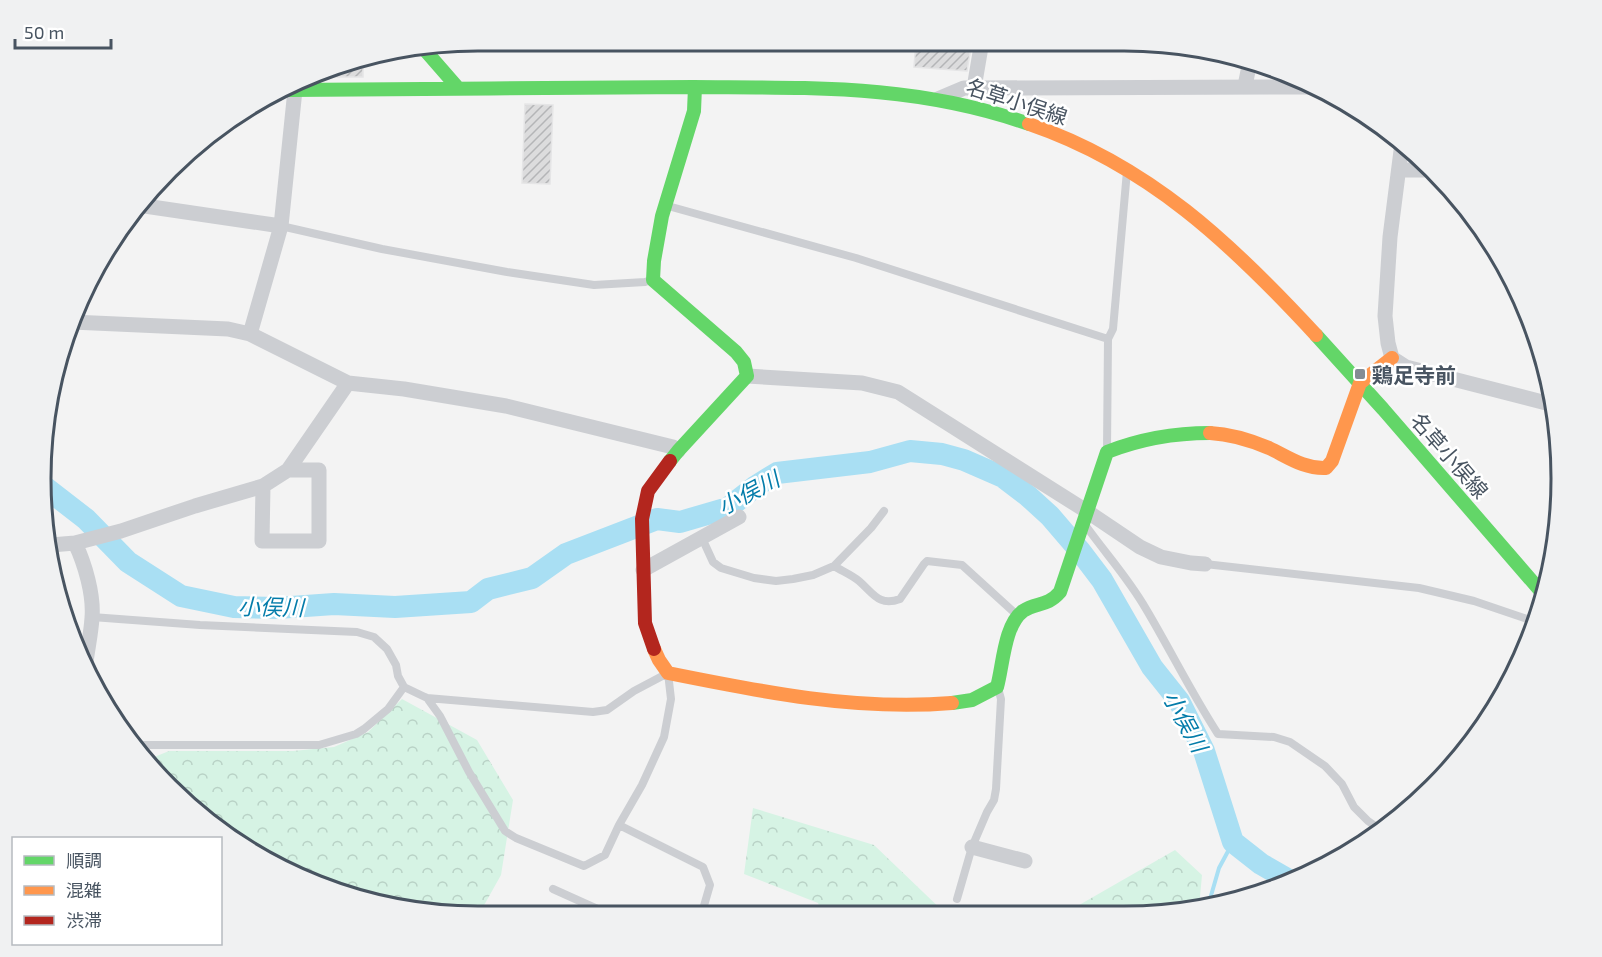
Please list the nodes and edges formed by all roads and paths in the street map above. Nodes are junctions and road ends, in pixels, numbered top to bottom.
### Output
1 (980, 51) edge
2 (428, 54) edge
3 (1248, 70) edge
4 (1245, 86) junction
5 (695, 87) junction
6 (1293, 87) edge
7 (458, 88) junction
8 (974, 88) junction
9 (301, 90) edge
10 (292, 94) edge
11 (938, 99) junction
12 (1401, 153) edge
13 (1127, 170) junction
14 (1399, 170) junction
15 (1419, 170) edge
16 (666, 206) junction
17 (149, 207) edge
18 (281, 226) junction
19 (653, 280) junction
20 (81, 322) edge
21 (250, 334) junction
22 (1108, 339) junction
23 (1392, 358) junction
24 (747, 376) junction
25 (348, 383) junction
26 (1360, 383) junction
27 (1544, 402) edge
28 (678, 451) junction
29 (1107, 452) junction
30 (288, 470) junction
31 (262, 486) junction
32 (884, 512) dead end
33 (739, 517) dead end
34 (1084, 520) junction
35 (702, 538) junction
36 (77, 543) junction
37 (57, 545) edge
38 (1205, 564) joint
39 (834, 566) junction
40 (643, 570) junction
41 (1537, 587) edge
42 (1017, 615) junction
43 (92, 617) junction
44 (1527, 619) edge
45 (88, 652) edge
46 (668, 673) junction
47 (404, 687) junction
48 (997, 687) junction
49 (427, 698) junction
50 (144, 745) edge
51 (619, 825) junction
52 (1374, 825) edge
53 (972, 848) junction
54 (1025, 861) dead end
55 (553, 889) dead end
56 (957, 899) dead end
57 (591, 906) edge
58 (703, 906) edge

1 - 8 street
2 - 7 street
3 - 4 street
4 - 6 street
4 - 8 street
5 - 7 street, 名草小俣線
5 - 11 street, 名草小俣線
5 - 16 street
7 - 9 street, 名草小俣線
8 - 11 street
10 - 18 street
11 - 13 street, 名草小俣線
12 - 14 street
13 - 22 lane
13 - 26 street, 名草小俣線
14 - 15 street
14 - 23 street
16 - 19 street
16 - 22 lane
17 - 18 street
18 - 19 lane
18 - 21 street
19 - 24 street
20 - 21 street
21 - 25 street
22 - 29 lane
23 - 26 street
23 - 27 street
24 - 28 street
24 - 34 street
25 - 28 street
25 - 30 street
26 - 29 street
26 - 41 street, 名草小俣線
28 - 40 street
29 - 34 street
30 - 31 street
30 - 31 street
31 - 36 street
32 - 39 lane
33 - 35 street
34 - 38 street
34 - 42 street
34 - 52 lane
35 - 39 lane
35 - 40 street
36 - 37 street
36 - 43 street
38 - 44 lane
39 - 42 lane
40 - 46 street
42 - 48 street
43 - 45 street
43 - 47 lane
46 - 48 street
46 - 49 lane
46 - 51 lane
47 - 49 lane
47 - 50 lane
48 - 53 lane
49 - 51 lane
51 - 58 lane
53 - 54 street
53 - 56 lane
55 - 57 lane

